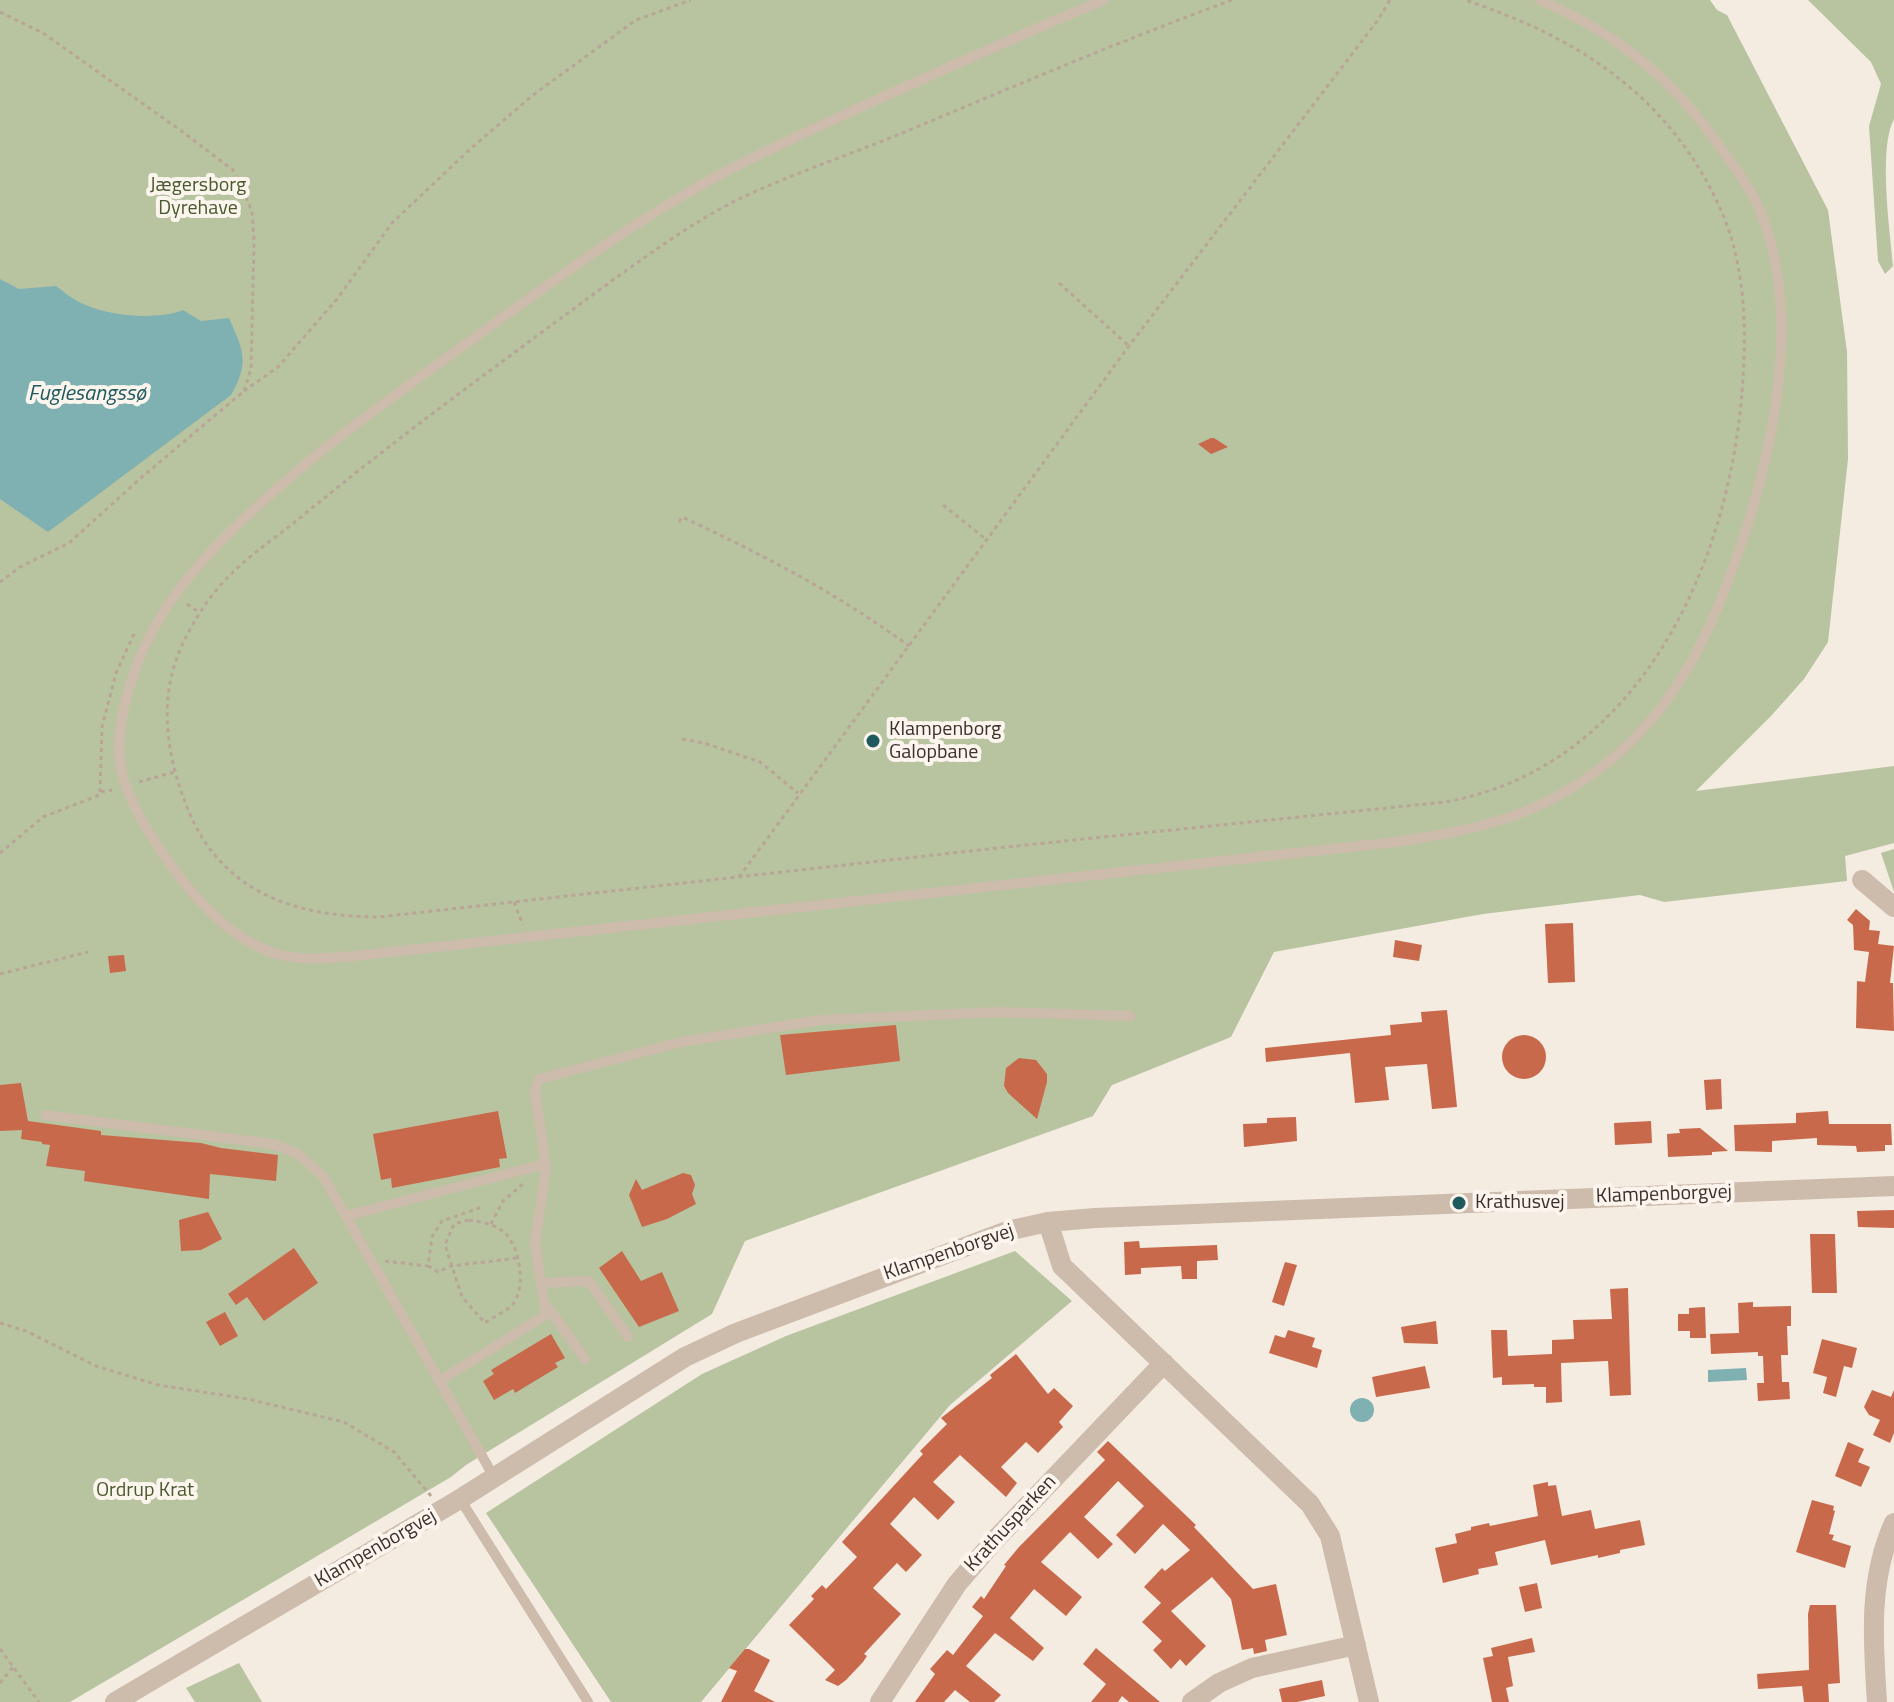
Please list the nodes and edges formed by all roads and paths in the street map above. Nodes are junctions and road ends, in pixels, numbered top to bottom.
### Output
1 (691, 0) edge
2 (1104, 0) edge
3 (1232, 0) edge
4 (1390, 0) edge
5 (1465, 0) edge
6 (1540, 0) edge
7 (0, 12) edge
8 (1059, 283) dead end
9 (1129, 346) junction
10 (244, 391) junction
11 (943, 505) dead end
12 (679, 522) dead end
13 (987, 540) junction
14 (0, 582) edge
15 (909, 646) junction
16 (682, 739) dead end
17 (100, 792) dead end
18 (798, 793) junction
19 (0, 853) edge
20 (739, 877) junction
21 (1862, 880) dead end
22 (514, 902) junction
23 (1894, 907) edge
24 (527, 937) junction
25 (88, 952) dead end
26 (0, 974) edge
27 (1130, 1016) dead end
28 (45, 1115) dead end
29 (545, 1166) junction
30 (1894, 1186) edge
31 (482, 1207) dead end
32 (346, 1216) junction
33 (1048, 1222) junction
34 (491, 1224) junction
35 (517, 1258) junction
36 (370, 1259) junction
37 (428, 1266) junction
38 (451, 1266) junction
39 (541, 1283) junction
40 (544, 1302) junction
41 (0, 1323) edge
42 (628, 1337) dead end
43 (585, 1359) dead end
44 (1164, 1363) junction
45 (439, 1381) junction
46 (494, 1477) junction
47 (460, 1499) junction
48 (442, 1510) junction
49 (1894, 1523) edge
50 (1356, 1645) junction
51 (0, 1649) edge
52 (14, 1666) junction
53 (0, 1683) edge
54 (39, 1702) edge
55 (115, 1702) edge
56 (588, 1702) edge
57 (880, 1702) edge
58 (1192, 1702) edge
59 (1369, 1702) edge
60 (1877, 1702) edge

1 - 10 path
2 - 24 lane
3 - 22 path
4 - 9 path
5 - 20 path
6 - 24 lane
7 - 10 path
8 - 9 path
9 - 13 path
10 - 14 path
11 - 13 path
12 - 15 path
13 - 15 path
15 - 18 path
16 - 18 path
17 - 19 path
18 - 20 path
20 - 22 path
21 - 23 street
22 - 24 path
25 - 26 path
27 - 29 lane
28 - 32 lane
29 - 32 lane
29 - 34 path
29 - 39 lane
30 - 33 street, Klampenborgvej
31 - 37 path
32 - 36 lane
33 - 44 street
33 - 46 street, Klampenborgvej
34 - 35 path
34 - 38 path
35 - 38 path
35 - 38 path
36 - 37 path
36 - 45 lane
37 - 38 path
39 - 40 lane
39 - 42 lane
40 - 43 lane
40 - 45 lane
41 - 48 path
44 - 50 street
44 - 57 street, Krathusparken
45 - 46 lane
46 - 47 street, Klampenborgvej
47 - 48 street, Klampenborgvej
47 - 56 lane
48 - 55 street, Klampenborgvej
49 - 60 street
50 - 58 street
50 - 59 street
51 - 52 path
52 - 53 path
52 - 54 path

